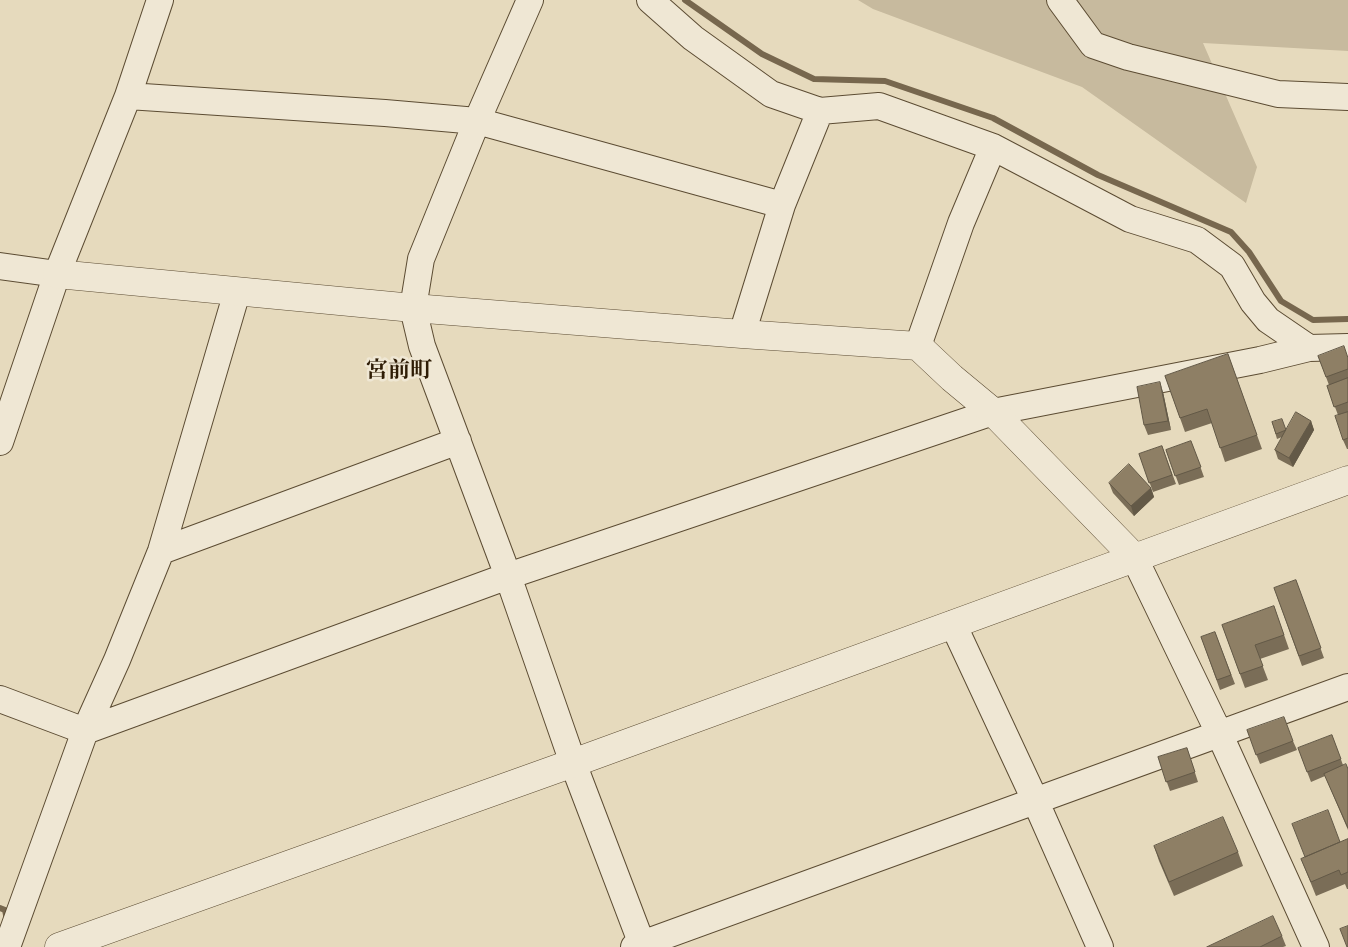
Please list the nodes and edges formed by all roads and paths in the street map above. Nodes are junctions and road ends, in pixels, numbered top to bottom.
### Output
1 (160, 0) edge
2 (530, 0) edge
3 (650, 0) edge
4 (1060, 0) edge
5 (128, 96) junction
6 (1348, 97) edge
7 (820, 111) junction
8 (477, 121) junction
9 (993, 147) junction
10 (782, 205) junction
11 (0, 266) edge
12 (57, 274) junction
13 (237, 292) junction
14 (413, 308) junction
15 (742, 334) junction
16 (918, 346) junction
17 (1348, 347) edge
18 (1310, 348) junction
19 (993, 412) junction
20 (458, 441) junction
21 (0, 442) edge
22 (1348, 480) edge
23 (161, 551) junction
24 (1134, 558) junction
25 (508, 576) junction
26 (953, 624) junction
27 (1348, 687) edge
28 (0, 699) edge
29 (85, 731) junction
30 (1219, 733) junction
31 (573, 763) junction
32 (1035, 800) junction
33 (640, 946) edge
34 (7, 947) edge
35 (59, 947) edge
36 (1100, 947) edge
37 (1316, 947) edge

1 - 5 street
2 - 8 street
3 - 7 street
4 - 6 street
5 - 8 street
5 - 12 street
7 - 9 street
7 - 10 street
8 - 10 street
8 - 14 street
9 - 16 street
9 - 18 street
10 - 15 street
11 - 12 street
12 - 13 street
12 - 21 street
13 - 14 street
13 - 23 street
14 - 15 street
14 - 20 street
15 - 16 street
16 - 19 street
17 - 18 street
18 - 19 street
19 - 24 street
19 - 25 street
20 - 23 street
20 - 25 street
22 - 24 street
23 - 29 street
24 - 26 street
24 - 30 street
25 - 29 street
25 - 31 street
26 - 31 street
26 - 32 street
27 - 30 street
28 - 29 street
29 - 34 street
30 - 32 street
30 - 37 street
31 - 33 street
31 - 35 street
32 - 33 street
32 - 36 street

